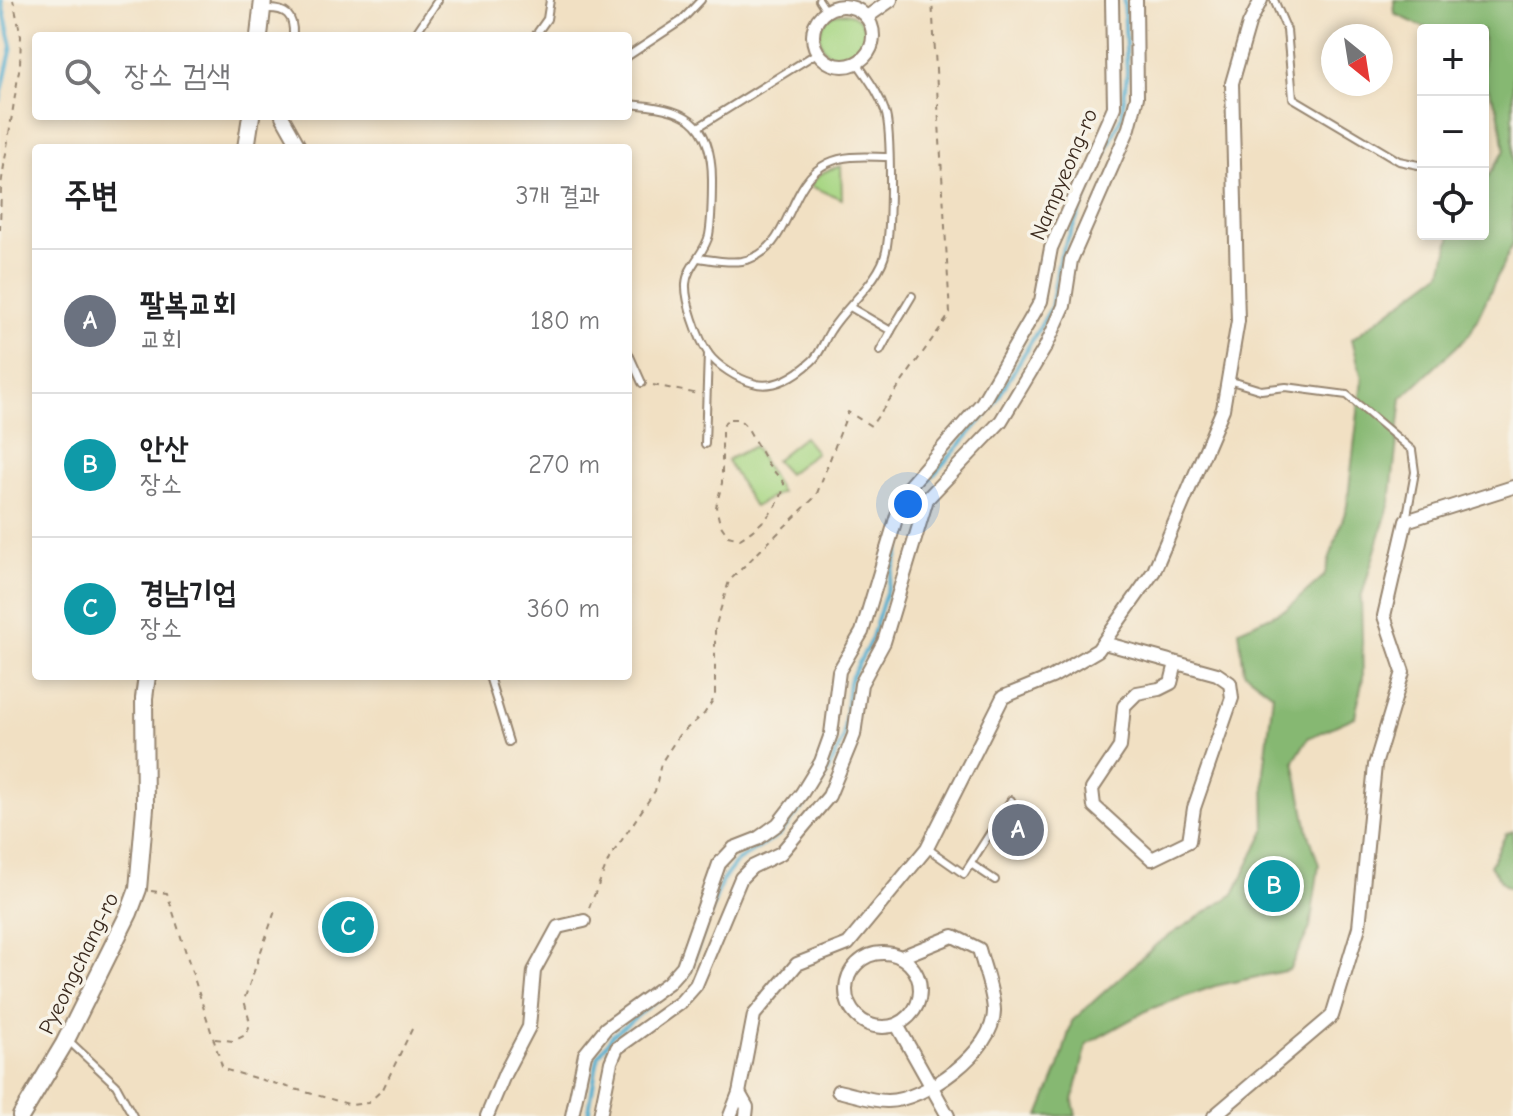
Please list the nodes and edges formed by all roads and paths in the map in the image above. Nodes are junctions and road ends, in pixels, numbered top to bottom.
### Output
1 (13, 0) edge
2 (438, 0) edge
3 (550, 0) edge
4 (701, 0) edge
5 (891, 0) edge
6 (932, 0) edge
7 (1112, 0) edge
8 (1136, 0) edge
9 (1261, 0) edge
10 (1274, 0) edge
11 (262, 4) edge
12 (823, 5) edge
13 (867, 17) junction
14 (259, 32) edge
15 (293, 32) edge
16 (417, 32) edge
17 (538, 32) edge
18 (632, 53) edge
19 (817, 53) junction
20 (858, 64) junction
21 (632, 104) edge
22 (250, 120) edge
23 (284, 120) edge
24 (700, 126) junction
25 (247, 144) edge
26 (298, 144) edge
27 (889, 157) junction
28 (1417, 165) edge
29 (0, 230) edge
30 (699, 258) junction
31 (912, 296) dead end
32 (850, 307) junction
33 (891, 331) junction
34 (880, 351) dead end
35 (708, 353) junction
36 (632, 361) edge
37 (1228, 380) junction
38 (642, 383) joint
39 (707, 395) junction
40 (730, 419) joint
41 (705, 444) dead end
42 (1513, 487) edge
43 (1406, 521) junction
44 (1104, 643) junction
45 (1176, 663) junction
46 (146, 680) edge
47 (490, 680) edge
48 (509, 742) dead end
49 (1011, 800) dead end
50 (927, 848) junction
51 (971, 864) junction
52 (995, 880) dead end
53 (138, 889) junction
54 (275, 911) dead end
55 (584, 921) joint
56 (855, 936) junction
57 (866, 957) junction
58 (901, 957) junction
59 (414, 1025) dead end
60 (897, 1025) junction
61 (66, 1039) junction
62 (214, 1039) junction
63 (933, 1088) junction
64 (838, 1091) dead end
65 (739, 1093) junction
66 (21, 1116) edge
67 (133, 1116) edge
68 (487, 1116) edge
69 (572, 1116) edge
70 (600, 1116) edge
71 (730, 1116) edge
72 (746, 1116) edge
73 (948, 1116) edge
74 (1214, 1116) edge

1 - 29 path
2 - 16 lane
3 - 17 lane
4 - 18 lane
5 - 13 street
6 - 55 path
7 - 69 street, Nampyeong-ro
8 - 70 street, Nampyeong-ro
9 - 37 street
10 - 28 lane
11 - 14 street
11 - 15 lane
12 - 13 street
12 - 19 street
13 - 20 street
19 - 20 street
19 - 24 lane
20 - 27 lane
21 - 24 lane
22 - 25 street
23 - 26 street
24 - 30 lane
27 - 30 lane
27 - 32 lane
30 - 35 lane
31 - 33 lane
32 - 33 lane
32 - 35 lane
33 - 34 lane
35 - 39 lane
36 - 38 lane
37 - 43 lane
37 - 44 street
38 - 39 path
39 - 41 lane
40 - 40 path
42 - 43 street
43 - 74 street
44 - 45 street
44 - 50 street
45 - 45 street
46 - 53 street, Pyeongchang-ro
47 - 48 lane
49 - 51 lane
50 - 51 lane
50 - 56 street
51 - 52 lane
53 - 61 street, Pyeongchang-ro
53 - 62 path
54 - 62 path
55 - 68 street
56 - 57 street
56 - 65 street
57 - 58 street
57 - 60 street
58 - 60 street
58 - 63 street
59 - 62 path
60 - 63 street
61 - 66 street, Pyeongchang-ro
61 - 67 lane
63 - 64 street
63 - 73 street
65 - 71 street
65 - 72 street

